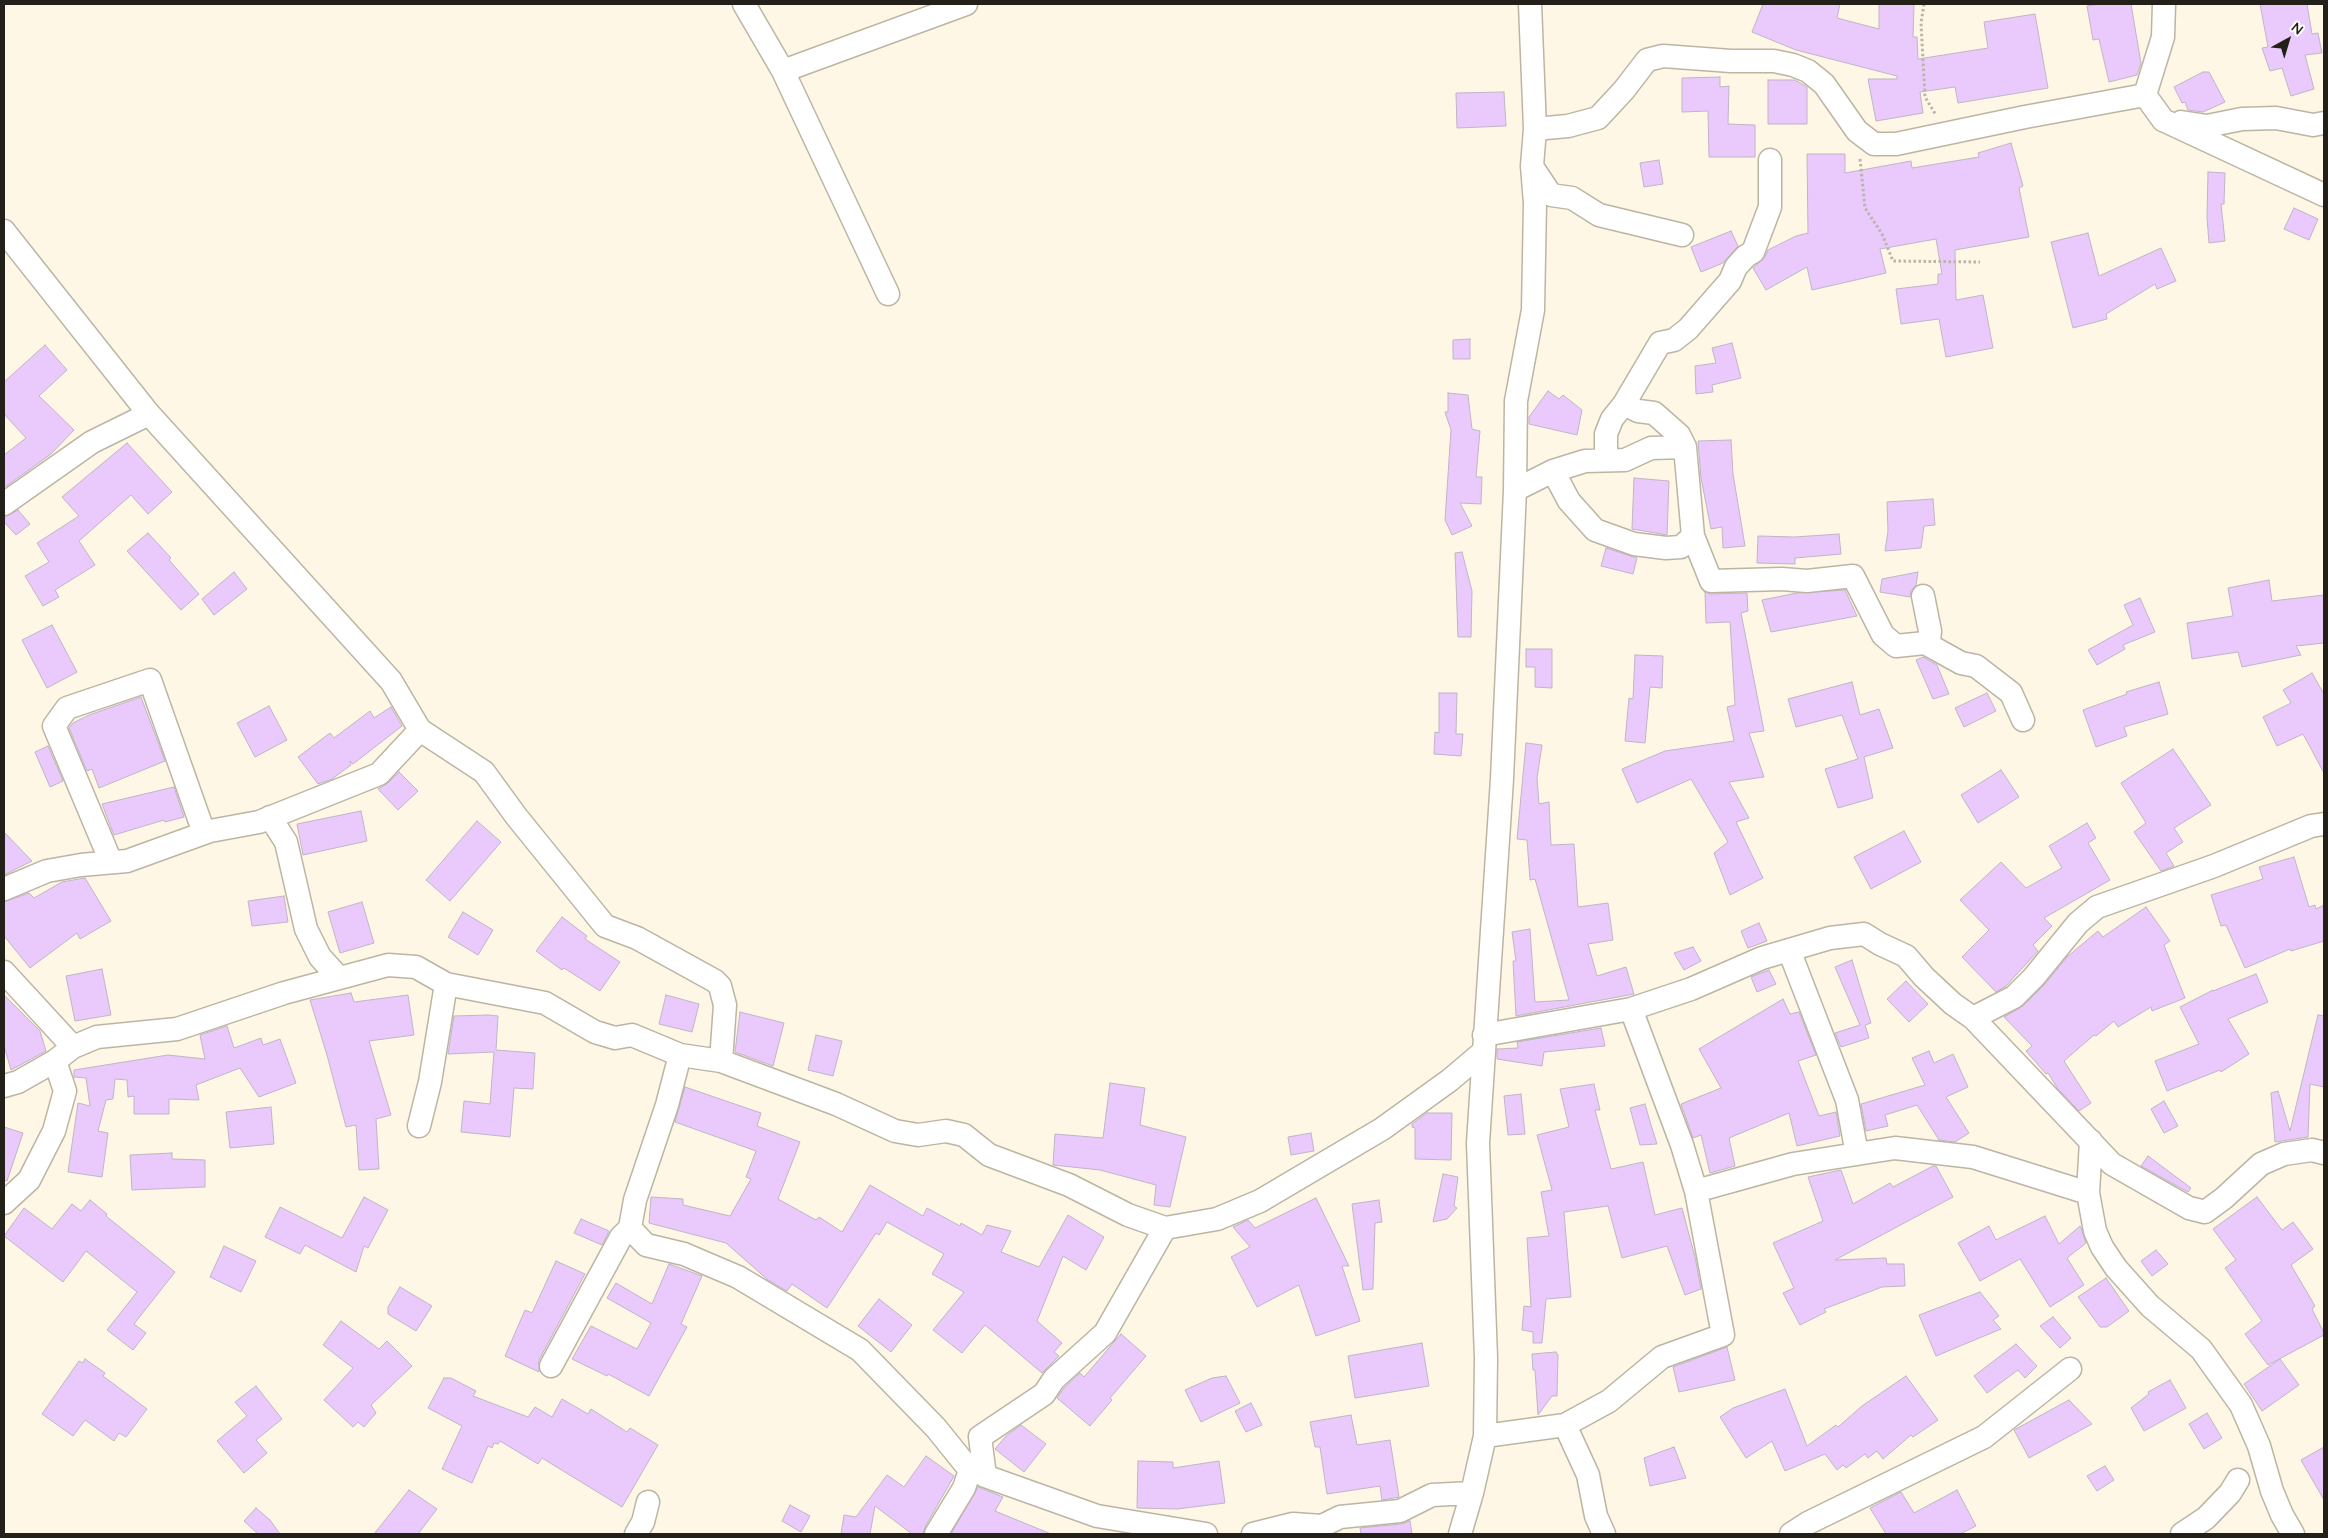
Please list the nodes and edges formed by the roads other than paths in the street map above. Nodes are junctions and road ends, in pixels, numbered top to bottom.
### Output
1 (744, 4) edge
2 (966, 4) edge
3 (1530, 4) edge
4 (2164, 4) edge
5 (783, 71) junction
6 (2145, 95) junction
7 (2163, 120) junction
8 (2324, 122) edge
9 (1535, 129) junction
10 (1770, 160) dead end
11 (1532, 166) junction
12 (2324, 195) edge
13 (4, 230) edge
14 (1682, 235) dead end
15 (888, 294) dead end
16 (1624, 404) junction
17 (149, 414) junction
18 (1685, 446) junction
19 (1606, 460) junction
20 (1553, 471) junction
21 (1515, 490) junction
22 (4, 504) edge
23 (1693, 536) junction
24 (1923, 596) dead end
25 (1925, 643) junction
26 (2024, 720) dead end
27 (420, 730) junction
28 (270, 817) junction
29 (2324, 824) edge
30 (204, 833) junction
31 (111, 862) junction
32 (4, 890) edge
33 (1789, 950) junction
34 (4, 972) edge
35 (339, 978) junction
36 (446, 984) junction
37 (1632, 1009) junction
38 (1973, 1018) junction
39 (1484, 1044) junction
40 (72, 1048) junction
41 (680, 1055) junction
42 (55, 1061) junction
43 (721, 1061) junction
44 (4, 1086) edge
45 (419, 1126) dead end
46 (2091, 1141) junction
47 (2324, 1153) edge
48 (1857, 1154) junction
49 (1696, 1192) junction
50 (2088, 1193) junction
51 (4, 1203) edge
52 (630, 1228) junction
53 (1165, 1228) junction
54 (551, 1366) dead end
55 (2070, 1369) dead end
56 (1565, 1424) junction
57 (1485, 1436) junction
58 (978, 1472) junction
59 (2238, 1480) dead end
60 (1472, 1493) junction
61 (648, 1502) dead end
62 (636, 1534) edge
63 (936, 1534) edge
64 (1206, 1534) edge
65 (1254, 1534) edge
66 (1460, 1534) edge
67 (1604, 1534) edge
68 (1791, 1534) edge
69 (2182, 1534) edge
70 (2293, 1534) edge

1 - 5 street
2 - 5 street
3 - 9 street
4 - 6 street
5 - 15 street
6 - 7 street
6 - 9 street
7 - 8 street
7 - 12 street
9 - 11 street
10 - 16 street
11 - 14 street
11 - 21 street
13 - 17 street
16 - 18 street
16 - 19 street
17 - 22 street
17 - 27 street
18 - 19 street
18 - 23 street
19 - 20 street
20 - 21 street
20 - 23 street
21 - 39 street
23 - 25 street
24 - 25 street
25 - 26 street
27 - 28 street
27 - 43 street
28 - 30 street
28 - 35 street
29 - 38 street
30 - 31 street
30 - 31 street
31 - 32 street
33 - 37 street
33 - 38 street
33 - 48 street
34 - 40 street
35 - 36 street
35 - 40 street
36 - 41 street
36 - 45 street
37 - 39 street
37 - 49 street
38 - 46 street
39 - 53 street
39 - 57 street
40 - 42 street
41 - 43 street
41 - 52 street
42 - 44 street
42 - 51 street
43 - 53 street
46 - 47 street
46 - 50 street
48 - 49 street
48 - 50 street
49 - 56 street
50 - 70 street
52 - 54 street
52 - 58 street
53 - 58 street
55 - 68 street
56 - 57 street
56 - 67 street
57 - 60 street
58 - 63 street
58 - 64 street
59 - 69 street
60 - 65 street
60 - 66 street
61 - 62 street

